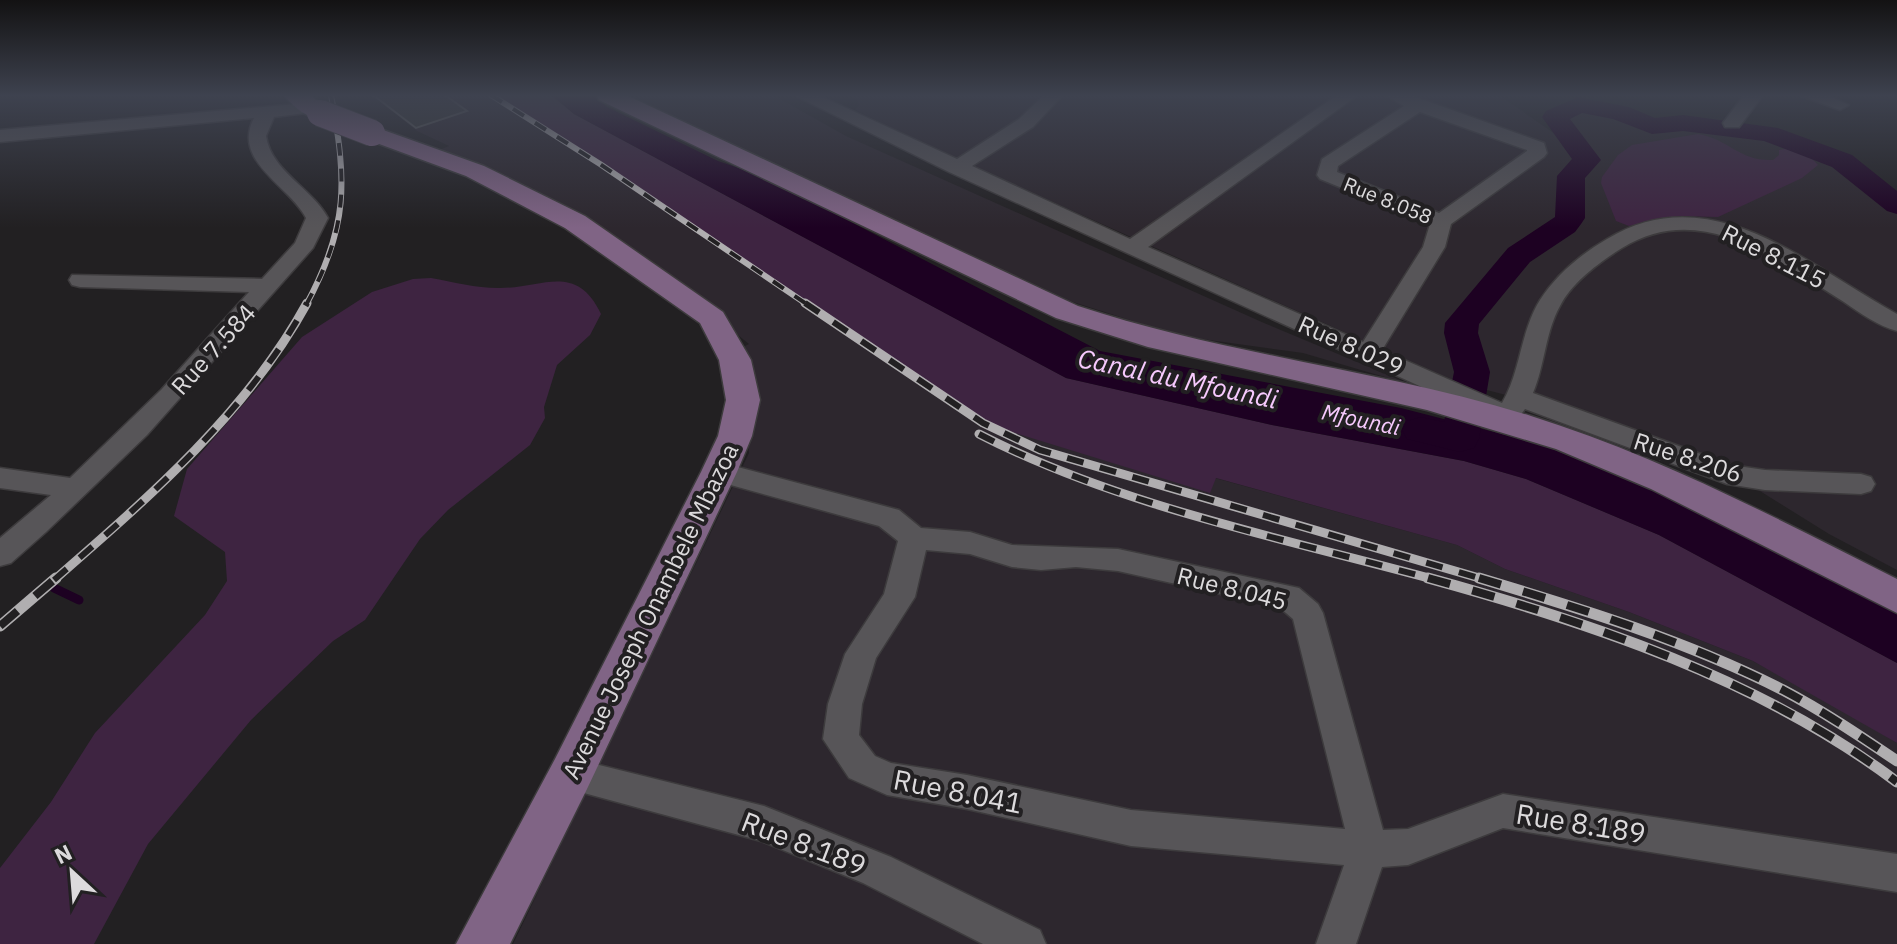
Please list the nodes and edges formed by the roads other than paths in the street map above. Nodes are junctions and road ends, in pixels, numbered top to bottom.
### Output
1 (258, 139) edge
2 (388, 139) edge
3 (700, 139) edge
4 (895, 139) edge
5 (1001, 139) edge
6 (1287, 139) edge
7 (1366, 139) edge
8 (1514, 139) edge
9 (956, 168) junction
10 (1441, 221) junction
11 (1132, 248) junction
12 (80, 280) dead end
13 (268, 286) junction
14 (1897, 324) edge
15 (1368, 353) junction
16 (1516, 412) junction
17 (719, 472) junction
18 (0, 478) edge
19 (1861, 484) dead end
20 (76, 489) junction
21 (914, 538) junction
22 (0, 555) edge
23 (1897, 597) edge
24 (571, 774) junction
25 (1369, 849) junction
26 (1897, 873) edge
27 (482, 944) edge
28 (1026, 944) edge
29 (1336, 944) edge

1 - 13 street, Rue 7.584
2 - 17 main road, Avenue Joseph Onambele Mbazoa, bridge
3 - 16 main road
4 - 9 street, Rue 8.029
5 - 9 street
6 - 11 street
7 - 10 street, Rue 8.058
8 - 10 street
9 - 11 street, Rue 8.029
10 - 15 street, Rue 8.058
11 - 15 street, Rue 8.029
12 - 13 street
13 - 20 street, Rue 7.584
14 - 16 street, Rue 8.115
15 - 16 street, Rue 8.029
16 - 19 street, Rue 8.206
16 - 23 main road, Rue 8.029
17 - 21 street
17 - 24 main road, Avenue Joseph Onambele Mbazoa
18 - 20 street
20 - 22 street, Rue 7.584
21 - 25 street, Rue 8.045
21 - 25 street, Rue 8.041
24 - 27 main road, Avenue Joseph Onambele Mbazoa
24 - 28 street, Rue 8.189
25 - 26 street, Rue 8.189
25 - 29 street

